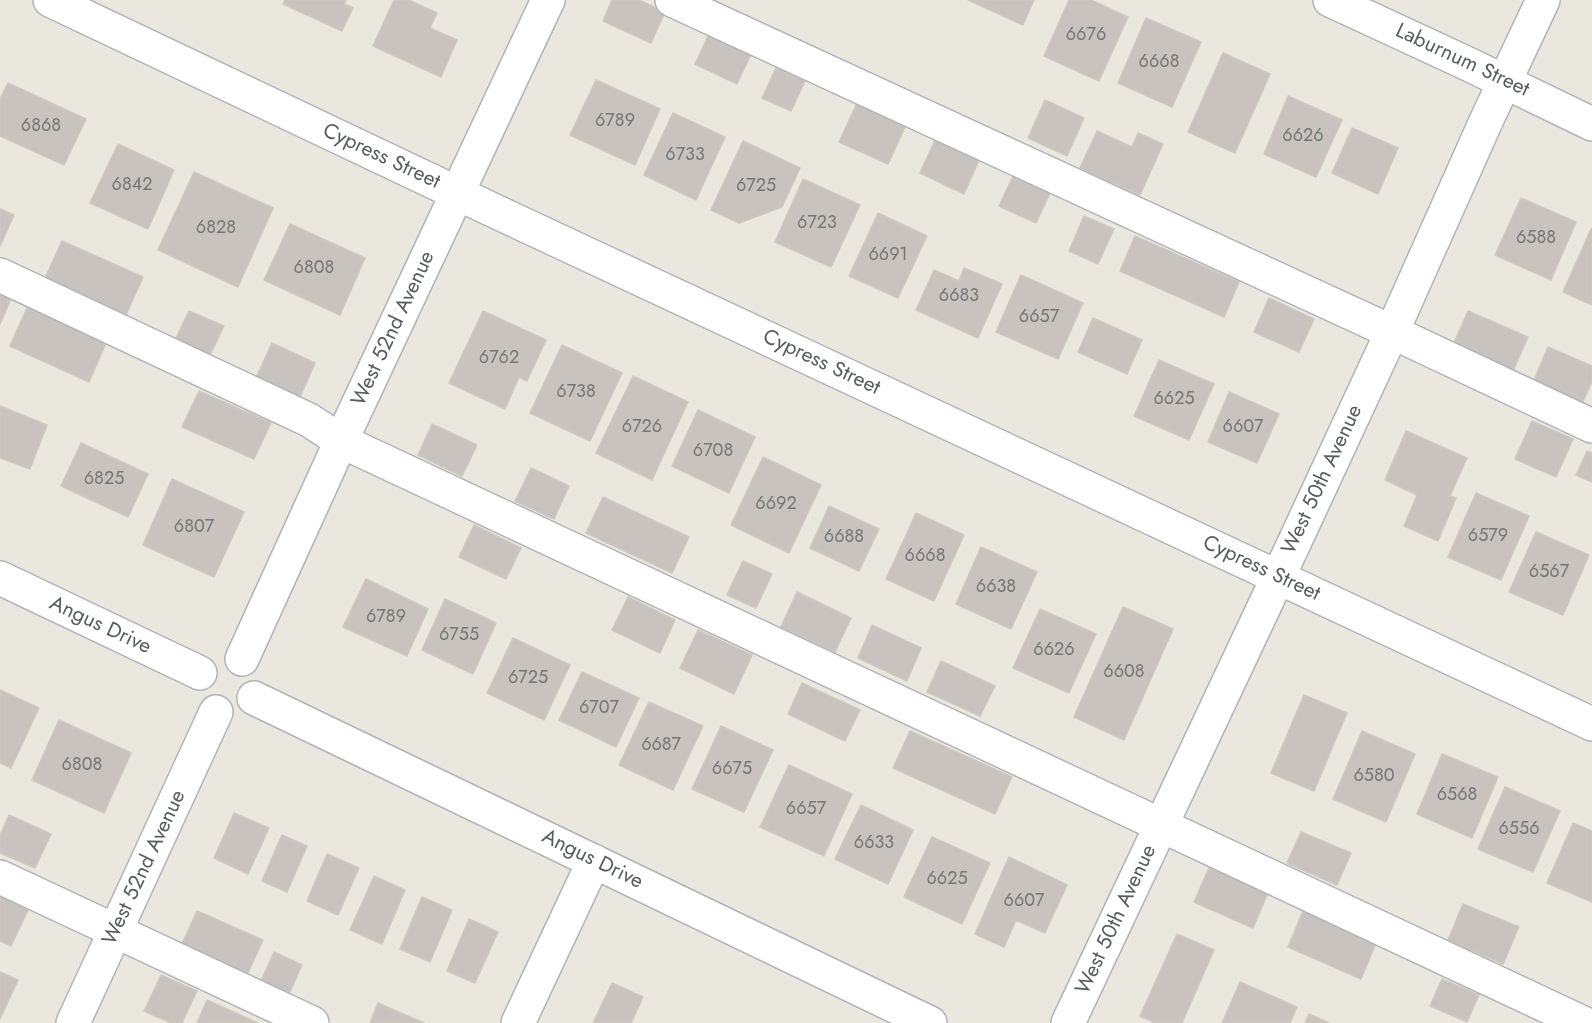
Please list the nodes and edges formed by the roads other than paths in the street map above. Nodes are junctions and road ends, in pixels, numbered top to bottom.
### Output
1 (50, 0) edge
2 (548, 0) edge
3 (672, 0) edge
4 (1330, 0) edge
5 (1543, 0) edge
6 (1505, 82) junction
7 (1592, 124) edge
8 (457, 193) junction
9 (0, 275) edge
10 (1392, 332) junction
11 (1592, 426) edge
12 (341, 441) junction
13 (1278, 577) junction
14 (0, 578) edge
15 (242, 658) junction
16 (200, 673) junction
17 (254, 698) junction
18 (216, 712) junction
19 (1592, 724) edge
20 (1161, 825) junction
21 (594, 861) junction
22 (0, 877) edge
23 (116, 932) junction
24 (73, 1023) edge
25 (312, 1023) edge
26 (518, 1023) edge
27 (930, 1023) edge
28 (1068, 1023) edge
29 (1583, 1023) edge

1 - 8 street, Cypress Street
2 - 8 street, West 52nd Avenue
3 - 10 street
4 - 6 street, Laburnum Street
5 - 6 street, West 50th Avenue
6 - 7 street, Laburnum Street
6 - 10 street, West 50th Avenue
8 - 12 street, West 52nd Avenue
8 - 13 street, Cypress Street
9 - 12 street
10 - 11 street
10 - 13 street, West 50th Avenue
12 - 15 street, West 52nd Avenue
12 - 20 street
13 - 19 street, Cypress Street
13 - 20 street, West 50th Avenue
14 - 16 street, Angus Drive
15 - 16 street
15 - 17 street
16 - 18 street
17 - 18 street
17 - 21 street, Angus Drive
18 - 23 street, West 52nd Avenue
20 - 28 street, West 50th Avenue
20 - 29 street
21 - 26 street
21 - 27 street, Angus Drive
22 - 23 street
23 - 24 street, West 52nd Avenue
23 - 25 street

